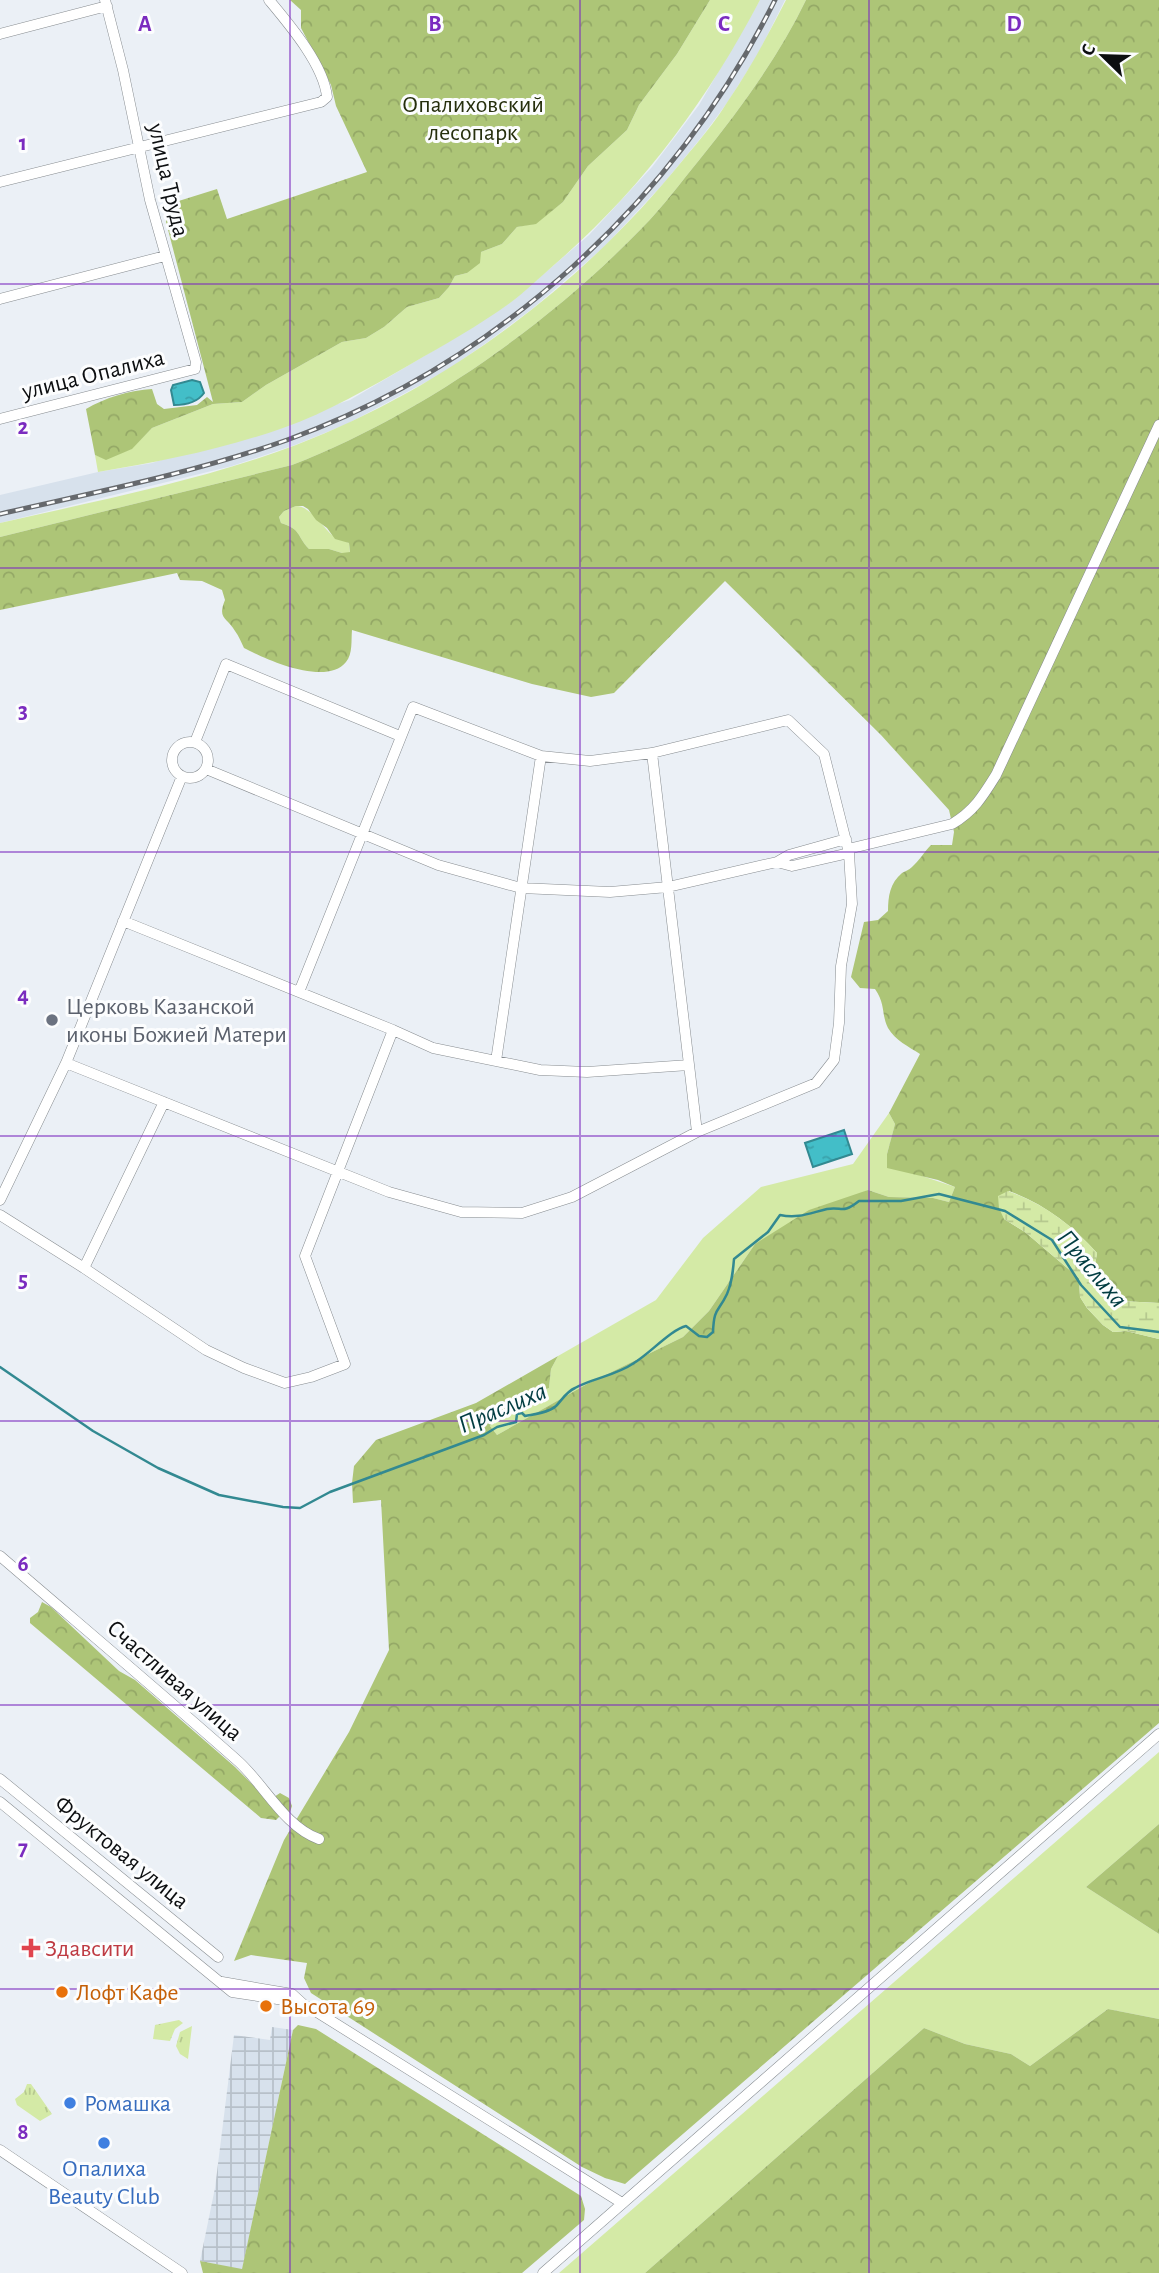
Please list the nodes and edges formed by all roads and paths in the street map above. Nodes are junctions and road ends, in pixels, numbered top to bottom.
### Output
1 (268, 0) edge
2 (106, 3) edge
3 (0, 34) edge
4 (139, 146) junction
5 (0, 182) edge
6 (165, 257) junction
7 (0, 299) edge
8 (195, 369) joint
9 (0, 419) edge
10 (1159, 425) edge
11 (400, 736) junction
12 (195, 742) junction
13 (652, 753) junction
14 (541, 757) junction
15 (206, 769) junction
16 (182, 776) junction
17 (362, 833) junction
18 (848, 847) junction
19 (521, 887) junction
20 (668, 887) junction
21 (123, 921) junction
22 (299, 992) junction
23 (393, 1030) junction
24 (496, 1061) junction
25 (66, 1063) junction
26 (689, 1065) junction
27 (164, 1102) junction
28 (697, 1132) junction
29 (338, 1170) junction
30 (0, 1200) edge
31 (0, 1215) edge
32 (83, 1268) junction
33 (0, 1556) edge
34 (1159, 1734) edge
35 (0, 1779) edge
36 (0, 1802) edge
37 (319, 1839) dead end
38 (218, 1957) dead end
39 (0, 2150) edge
40 (622, 2203) junction
41 (182, 2273) edge
42 (542, 2273) edge

1 - 4 street
2 - 3 street
2 - 4 street, улица Труда
4 - 5 street
4 - 6 street, улица Труда
6 - 7 street
6 - 8 street, улица Труда
8 - 9 street, улица Опалиха
10 - 18 street
11 - 12 street
11 - 14 street
11 - 17 street
12 - 15 street
12 - 16 street
13 - 14 street
13 - 18 street
13 - 20 street
14 - 19 street
15 - 16 street
15 - 17 street
16 - 21 street
17 - 19 street
17 - 22 street
18 - 20 street
18 - 28 street
19 - 20 street
19 - 24 street
20 - 26 street
21 - 22 street
21 - 25 street
22 - 23 street
23 - 24 street
23 - 29 street
24 - 26 street
25 - 27 street
25 - 30 street
26 - 28 street
27 - 29 street
27 - 32 street
28 - 29 street
29 - 32 street
31 - 32 street
33 - 37 street, Счастливая улица
34 - 40 street
35 - 38 street, Фруктовая улица
36 - 40 street
39 - 41 street
40 - 42 street

